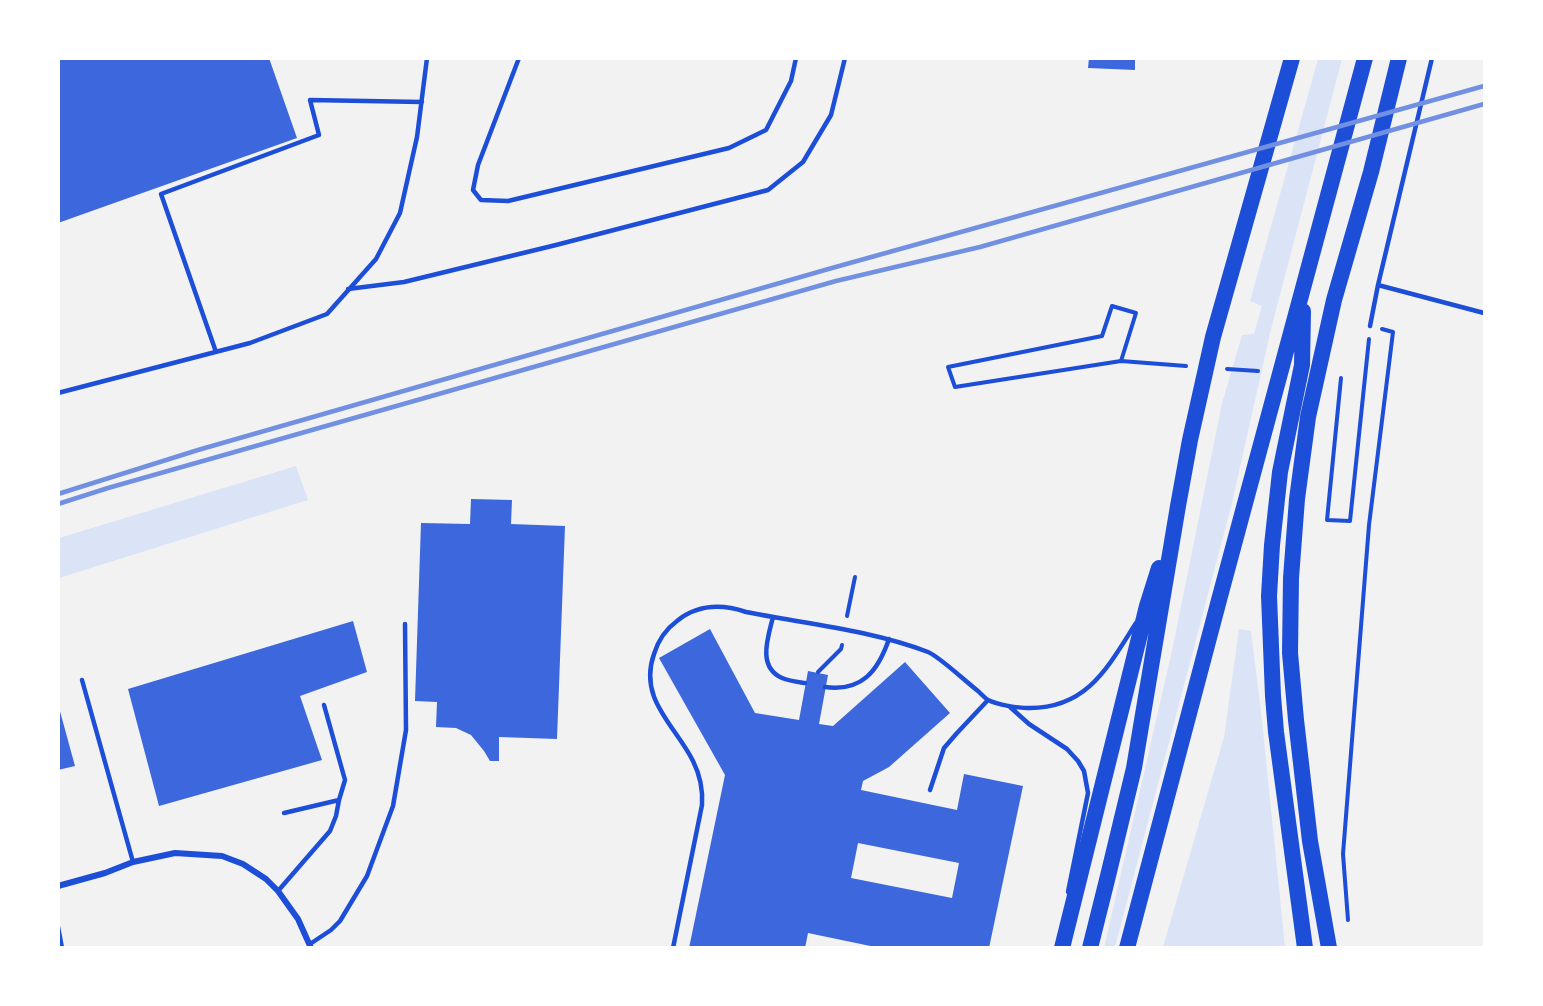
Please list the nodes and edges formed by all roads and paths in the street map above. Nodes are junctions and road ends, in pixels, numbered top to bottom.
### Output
1 (427, 58) edge
2 (519, 58) edge
3 (796, 58) edge
4 (845, 58) edge
5 (1292, 58) edge
6 (1399, 58) edge
7 (1432, 58) edge
8 (1364, 63) edge
9 (422, 102) junction
10 (1378, 285) junction
11 (1304, 286) junction
12 (348, 289) junction
13 (1485, 313) edge
14 (1370, 326) joint
15 (1102, 336) dead end
16 (216, 352) junction
17 (1121, 361) dead end
18 (58, 393) edge
19 (1178, 506) junction
20 (855, 577) dead end
21 (1147, 606) junction
22 (773, 617) junction
23 (847, 620) dead end
24 (405, 624) dead end
25 (889, 639) junction
26 (842, 644) dead end
27 (818, 673) dead end
28 (82, 680) dead end
29 (805, 683) dead end
30 (825, 687) dead end
31 (988, 700) junction
32 (324, 705) dead end
33 (1008, 705) junction
34 (930, 790) dead end
35 (339, 800) junction
36 (284, 813) dead end
37 (133, 862) junction
38 (58, 886) edge
39 (279, 891) junction
40 (1067, 894) dead end
41 (1348, 924) dead end
42 (58, 927) edge
43 (1061, 927) dead end
44 (311, 946) edge
45 (63, 948) edge
46 (673, 948) edge
47 (1059, 948) edge
48 (1089, 948) edge
49 (1127, 948) edge
50 (1305, 948) edge
51 (1329, 948) edge

1 - 9 lane
2 - 3 lane
4 - 12 lane
5 - 19 highway
6 - 51 highway
7 - 10 lane
8 - 11 highway
9 - 12 lane
9 - 16 lane
10 - 13 lane
10 - 14 lane
11 - 49 highway
11 - 50 highway
12 - 16 lane
14 - 41 path
15 - 17 path
16 - 18 lane
19 - 21 highway
19 - 48 highway
20 - 23 path
21 - 33 lane
21 - 47 highway
22 - 25 lane
22 - 29 lane
22 - 46 lane
24 - 44 lane
25 - 30 lane
25 - 31 lane
26 - 27 path
28 - 37 lane
31 - 33 lane
31 - 34 lane
32 - 35 lane
33 - 40 lane
35 - 36 lane
35 - 39 lane
37 - 38 street
37 - 39 street
39 - 44 street
42 - 45 lane
43 - 47 lane

